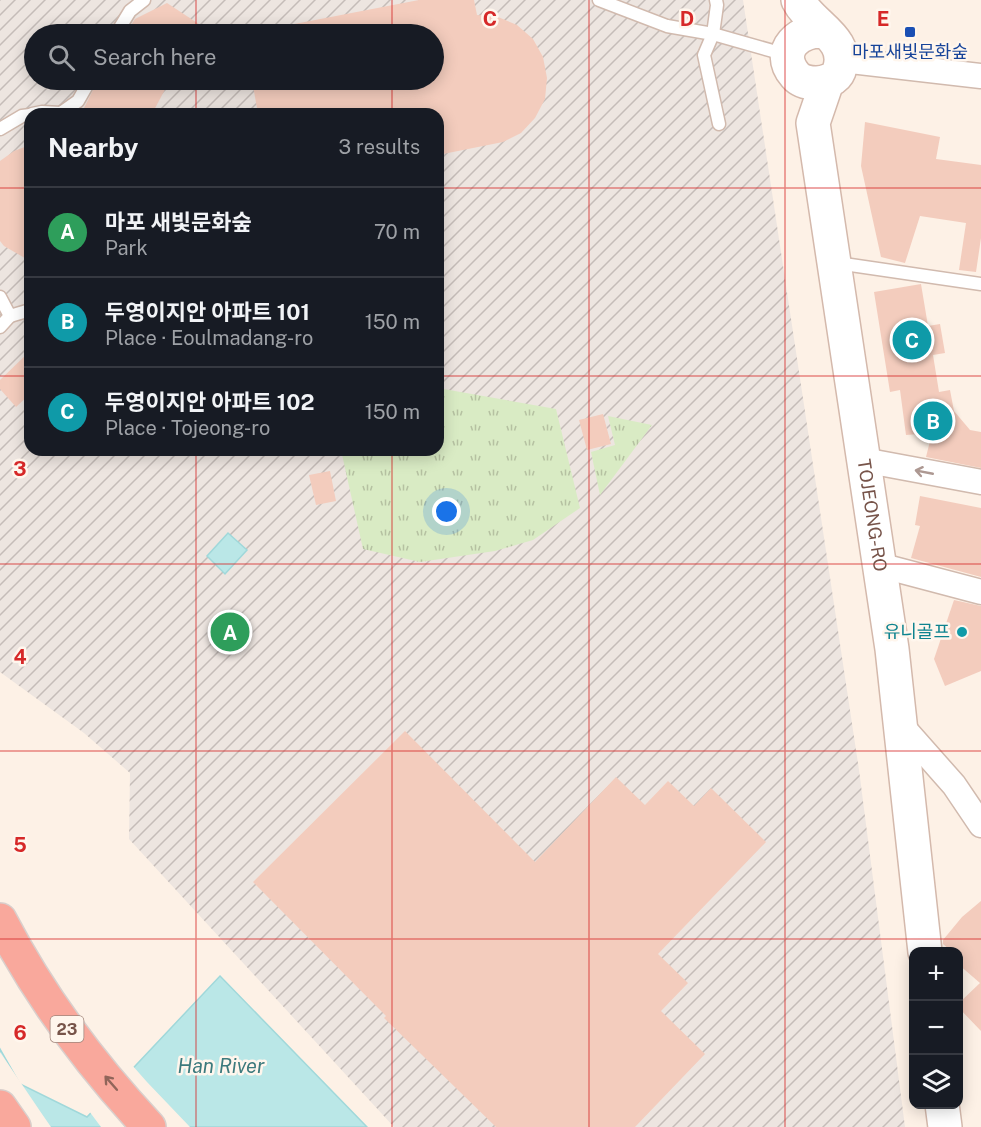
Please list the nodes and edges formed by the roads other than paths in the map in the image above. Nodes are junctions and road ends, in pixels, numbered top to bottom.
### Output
1 (144, 0) edge
2 (599, 0) edge
3 (716, 0) edge
4 (798, 1) edge
5 (122, 24) edge
6 (713, 34) junction
7 (809, 63) junction
8 (981, 76) edge
9 (84, 90) edge
10 (68, 108) edge
11 (24, 116) edge
12 (719, 124) dead end
13 (0, 129) edge
14 (834, 263) junction
15 (981, 284) edge
16 (0, 297) edge
17 (24, 312) edge
18 (10, 316) junction
19 (0, 327) edge
20 (863, 460) junction
21 (981, 483) edge
22 (879, 565) junction
23 (981, 592) edge
24 (900, 724) junction
25 (981, 825) edge
26 (0, 920) edge
27 (925, 947) edge
28 (0, 1107) edge
29 (943, 1109) edge
30 (14, 1127) edge
31 (149, 1127) edge
32 (945, 1127) edge

1 - 5 lane
2 - 6 lane
3 - 6 lane
4 - 7 street
4 - 7 street, TOJEONG-RO
6 - 7 lane
6 - 12 lane
7 - 8 street
7 - 14 street, TOJEONG-RO
9 - 10 lane
11 - 13 lane
14 - 15 lane
14 - 20 street, TOJEONG-RO
16 - 18 lane
17 - 18 lane
18 - 19 lane
21 -> 20 street
20 - 22 street, TOJEONG-RO
22 - 23 street
22 - 24 street, TOJEONG-RO
24 - 25 street
24 - 27 street, TOJEONG-RO
31 -> 26 highway, 23
28 - 30 highway
29 - 32 street

